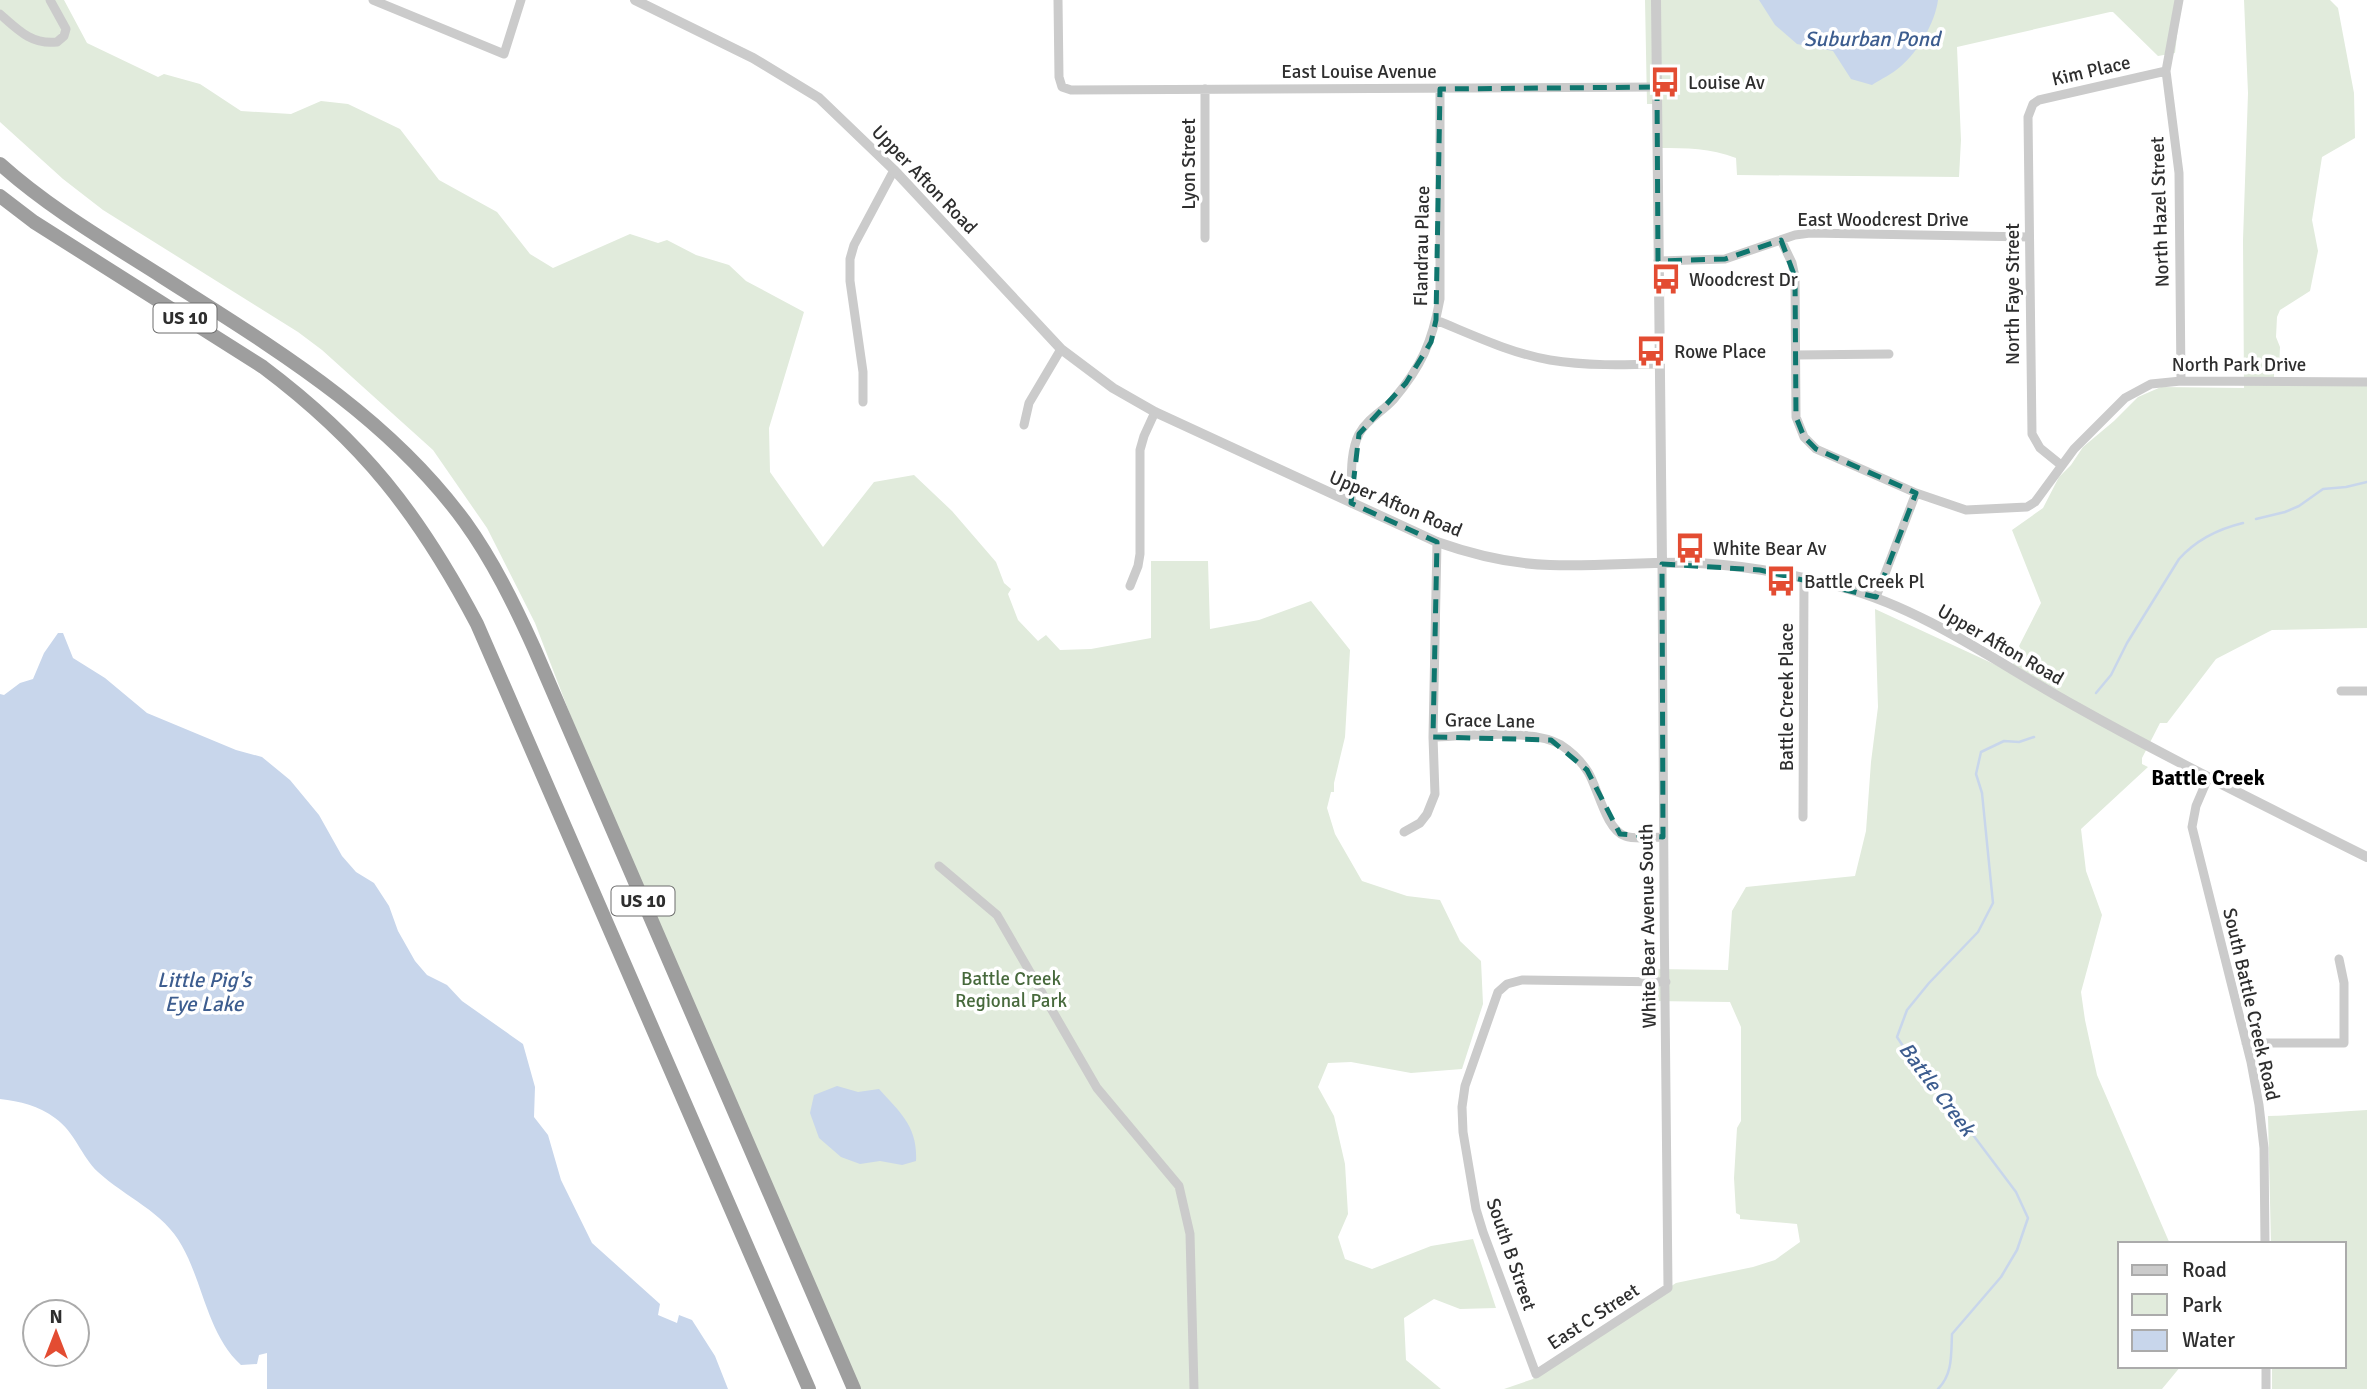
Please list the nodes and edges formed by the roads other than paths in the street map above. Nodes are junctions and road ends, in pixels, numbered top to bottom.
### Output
1 (50, 0) edge
2 (373, 0) edge
3 (521, 0) edge
4 (635, 0) edge
5 (1058, 0) edge
6 (1656, 0) edge
7 (2179, 0) edge
8 (647, 3) edge
9 (0, 14) edge
10 (2165, 71) junction
11 (1657, 87) junction
12 (1205, 89) junction
13 (1440, 89) junction
14 (2030, 110) joint
15 (0, 164) edge
16 (894, 170) junction
17 (0, 196) edge
18 (2029, 237) junction
19 (1205, 238) dead end
20 (1782, 240) junction
21 (1658, 261) junction
22 (1436, 320) junction
23 (1061, 349) junction
24 (1889, 354) dead end
25 (1796, 355) junction
26 (1659, 364) junction
27 (2180, 382) junction
28 (2367, 382) edge
29 (863, 402) dead end
30 (1155, 412) junction
31 (1024, 425) dead end
32 (2061, 465) junction
33 (1916, 493) junction
34 (1351, 503) junction
35 (1437, 542) junction
36 (1662, 564) junction
37 (1804, 578) junction
38 (1130, 586) dead end
39 (1876, 597) junction
40 (2341, 691) dead end
41 (2367, 691) edge
42 (1433, 737) junction
43 (2208, 778) junction
44 (1803, 817) dead end
45 (1404, 832) dead end
46 (1663, 837) junction
47 (2367, 857) edge
48 (939, 866) dead end
49 (2339, 959) dead end
50 (1666, 982) junction
51 (2246, 1043) junction
52 (2265, 1242) edge
53 (1668, 1288) joint
54 (2266, 1368) edge
55 (1536, 1374) joint
56 (809, 1389) edge
57 (853, 1389) edge
58 (1194, 1389) edge
59 (2266, 1389) edge

1 - 9 street
2 - 3 street
4 - 8 street, Upper Afton Road
5 - 12 street, East Louise Avenue
6 - 11 street
7 - 10 street, North Hazel Street
8 - 16 street, Upper Afton Road
10 - 14 street, Kim Place
10 - 27 street, North Hazel Street
11 - 13 street, East Louise Avenue
11 - 21 street
12 - 13 street, East Louise Avenue
12 - 19 street, Lyon Street
13 - 22 street, Flandrau Place
14 - 18 street, North Faye Street
15 - 57 highway, US 10
16 - 23 street, Upper Afton Road
16 - 29 street
17 - 56 highway, US 10
18 - 20 street, East Woodcrest Drive
18 - 32 street, North Faye Street
20 - 21 street, East Woodcrest Drive
20 - 25 street
21 - 26 street
22 - 26 street
22 - 34 street, Flandrau Place
23 - 30 street, Upper Afton Road
23 - 31 street
24 - 25 street
25 - 33 street
26 - 36 street
27 - 28 street, North Park Drive
27 - 32 street, North Park Drive
30 - 34 street, Upper Afton Road
30 - 38 street
32 - 33 street, North Park Drive
33 - 39 street
34 - 35 street, Upper Afton Road
35 - 36 street, Upper Afton Road
35 - 42 street
36 - 37 street, Upper Afton Road
36 - 46 street, White Bear Avenue South
37 - 39 street, Upper Afton Road
37 - 44 street, Battle Creek Place
39 - 43 street, Upper Afton Road
40 - 41 street
42 - 45 street
42 - 46 street, Grace Lane
43 - 47 street, Upper Afton Road
43 - 51 street, South Battle Creek Road
46 - 50 street, White Bear Avenue South
48 - 58 street
49 - 51 street
50 - 53 street, White Bear Avenue South
50 - 55 street, South B Street
51 - 52 street, South Battle Creek Road
53 - 55 street, East C Street
54 - 59 street

